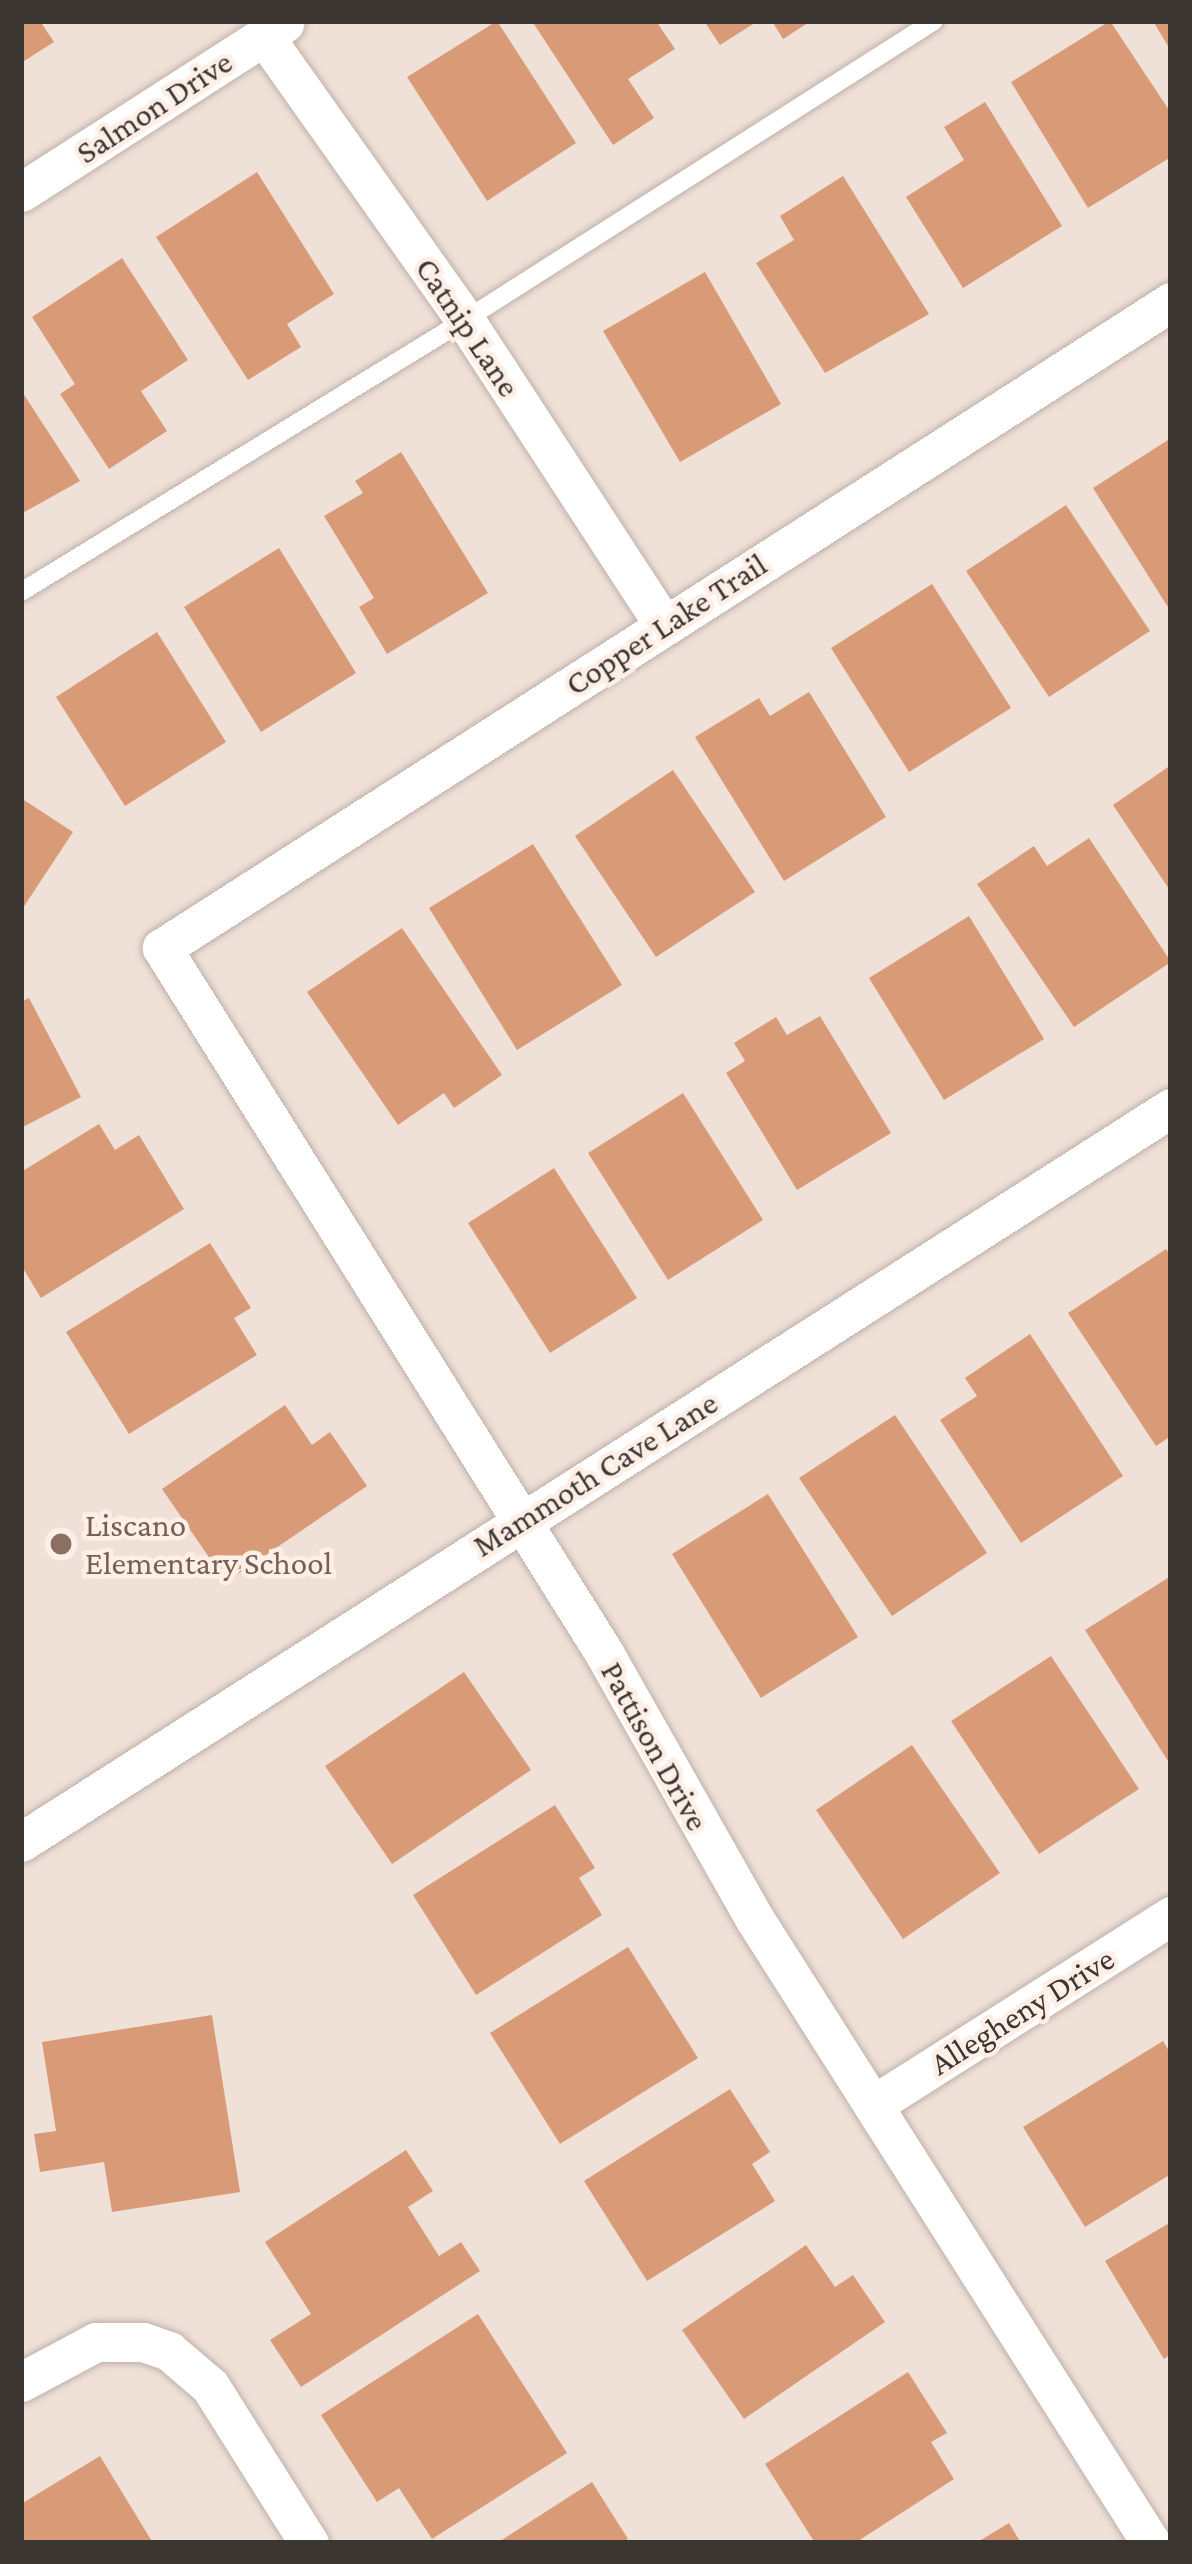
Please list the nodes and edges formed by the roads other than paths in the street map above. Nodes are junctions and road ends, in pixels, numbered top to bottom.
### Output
1 (934, 21) edge
2 (276, 28) edge
3 (21, 193) edge
4 (1171, 302) edge
5 (465, 320) junction
6 (21, 592) edge
7 (664, 625) junction
8 (161, 948) joint
9 (1171, 1108) edge
10 (521, 1522) junction
11 (21, 1843) edge
12 (1171, 1916) edge
13 (873, 2105) junction
14 (21, 2382) edge
15 (309, 2543) edge
16 (1151, 2543) edge

1 - 5 lane
2 - 3 street, Salmon Drive
2 - 5 street, Catnip Lane
4 - 7 street, Copper Lake Trail
5 - 6 lane
5 - 7 street, Catnip Lane
7 - 8 street, Copper Lake Trail
8 - 10 street, Pattison Drive
9 - 10 street, Mammoth Cave Lane
10 - 11 street, Mammoth Cave Lane
10 - 13 street, Pattison Drive
12 - 13 street, Allegheny Drive
13 - 16 street, Pattison Drive
14 - 15 street

